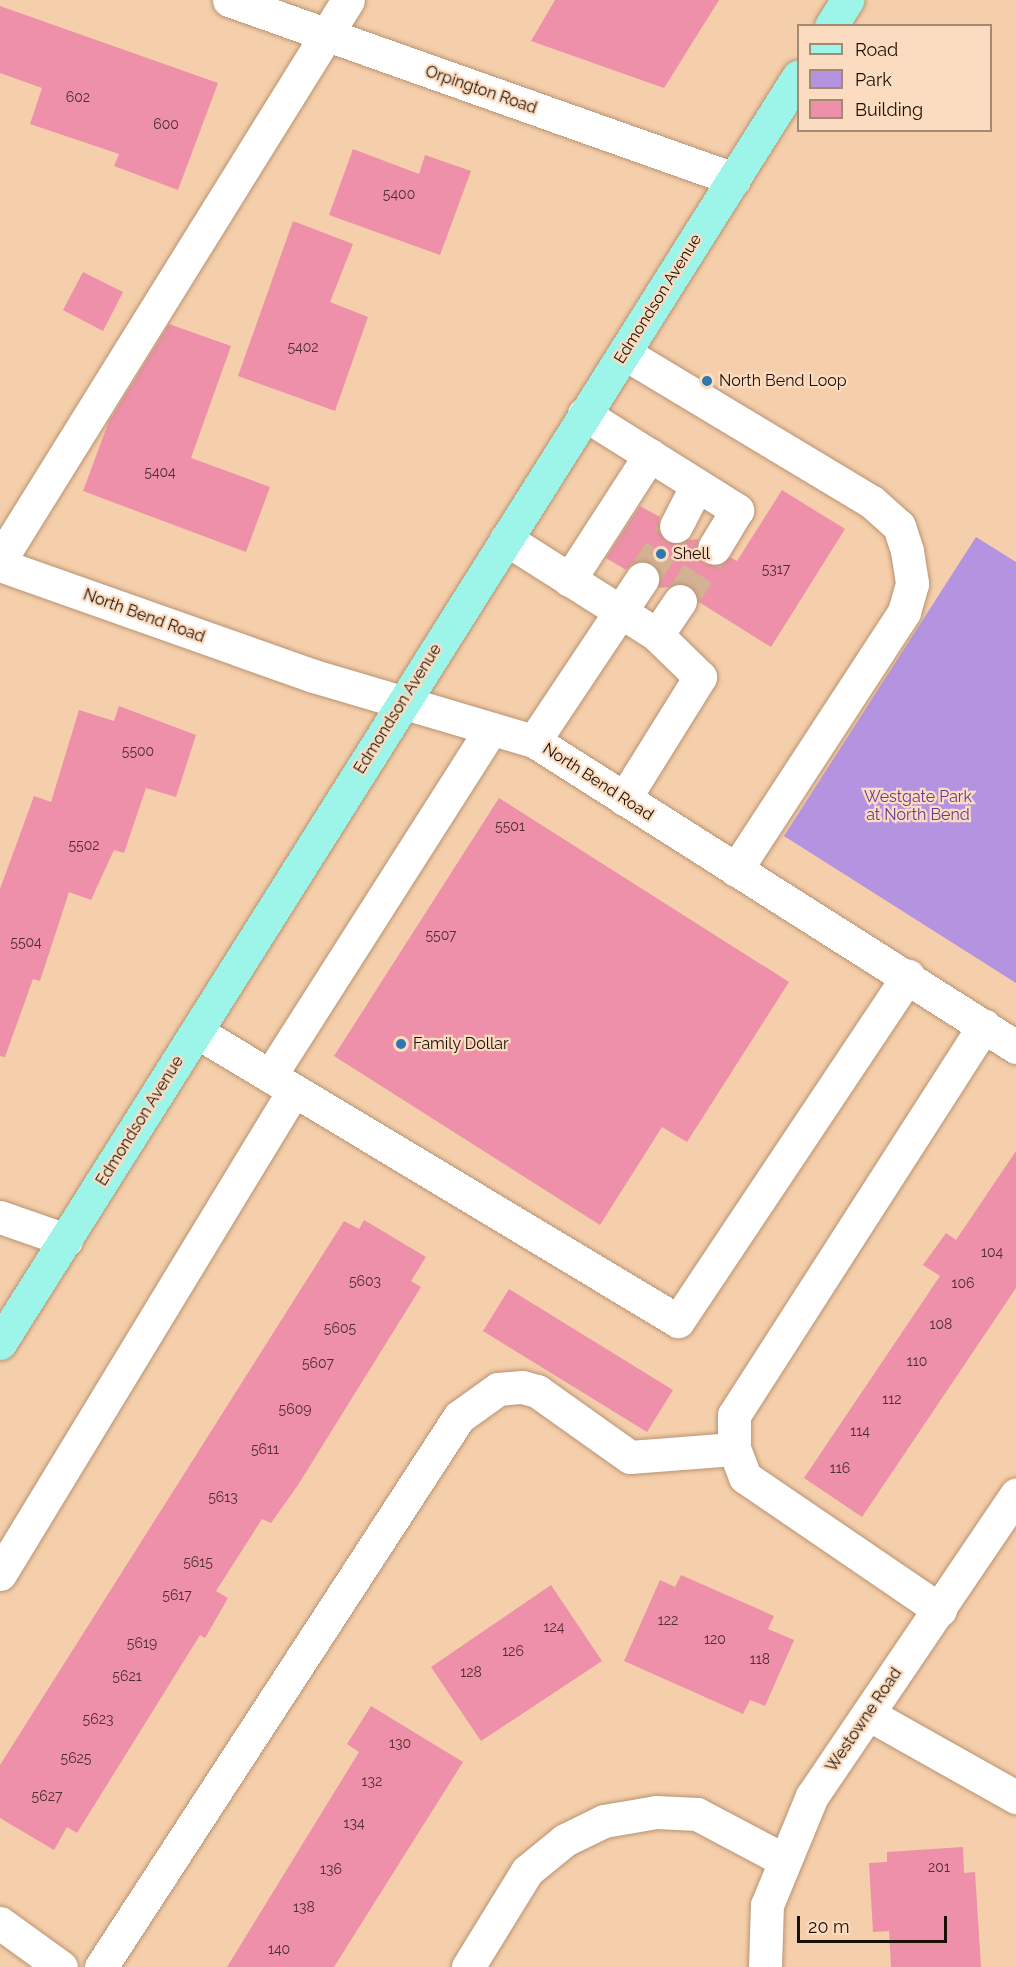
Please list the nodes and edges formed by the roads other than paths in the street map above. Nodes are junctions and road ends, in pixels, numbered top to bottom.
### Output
1 (229, 0) edge
2 (348, 0) edge
3 (848, 0) edge
4 (832, 24) edge
5 (326, 35) junction
6 (797, 79) edge
7 (734, 179) junction
8 (624, 353) junction
9 (584, 414) junction
10 (650, 455) junction
11 (698, 484) junction
12 (676, 526) tunnel mouth
13 (506, 539) junction
14 (714, 548) tunnel mouth
15 (0, 562) edge
16 (642, 579) tunnel mouth
17 (569, 580) junction
18 (680, 601) tunnel mouth
19 (619, 611) junction
20 (657, 635) junction
21 (402, 702) junction
22 (491, 729) junction
23 (534, 741) junction
24 (624, 799) junction
25 (736, 870) junction
26 (908, 976) junction
27 (984, 1025) junction
28 (197, 1032) junction
29 (1016, 1047) edge
30 (282, 1083) junction
31 (0, 1217) edge
32 (66, 1240) junction
33 (0, 1343) edge
34 (734, 1449) junction
35 (1016, 1495) edge
36 (0, 1574) edge
37 (940, 1610) junction
38 (868, 1714) junction
39 (1016, 1797) edge
40 (782, 1859) junction
41 (0, 1923) edge
42 (61, 1967) edge
43 (101, 1967) edge
44 (468, 1967) edge
45 (765, 1967) edge

1 - 5 street, Orpington Road
2 - 5 street
3 - 4 main road
5 - 7 street, Orpington Road
5 - 15 street
6 - 7 main road, Edmondson Avenue
7 - 8 main road, Edmondson Avenue
8 - 9 main road, Edmondson Avenue
8 - 25 street
9 - 10 street
9 - 13 main road, Edmondson Avenue
10 - 11 street
10 - 17 street
11 - 12 street
11 - 14 street
13 - 17 street
13 - 21 main road, Edmondson Avenue
15 - 21 street, North Bend Road
16 - 19 street
17 - 19 street
18 - 20 street
19 - 20 street
19 - 23 street
20 - 24 street
21 - 22 street, North Bend Road
21 - 28 main road, Edmondson Avenue
22 - 23 street, North Bend Road
22 - 30 street
23 - 24 street, North Bend Road
24 - 25 street, North Bend Road
25 - 26 street, North Bend Road
26 - 27 street, North Bend Road
26 - 30 street
27 - 29 street, North Bend Road
27 - 34 street
28 - 30 street
28 - 32 main road, Edmondson Avenue
30 - 36 street
31 - 32 street
32 - 33 main road, Edmondson Avenue
34 - 37 street
34 - 43 street
35 - 37 street, Westowne Road
37 - 38 street, Westowne Road
38 - 39 street
38 - 40 street, Westowne Road
40 - 44 street
40 - 45 street, Westowne Road
41 - 42 street

